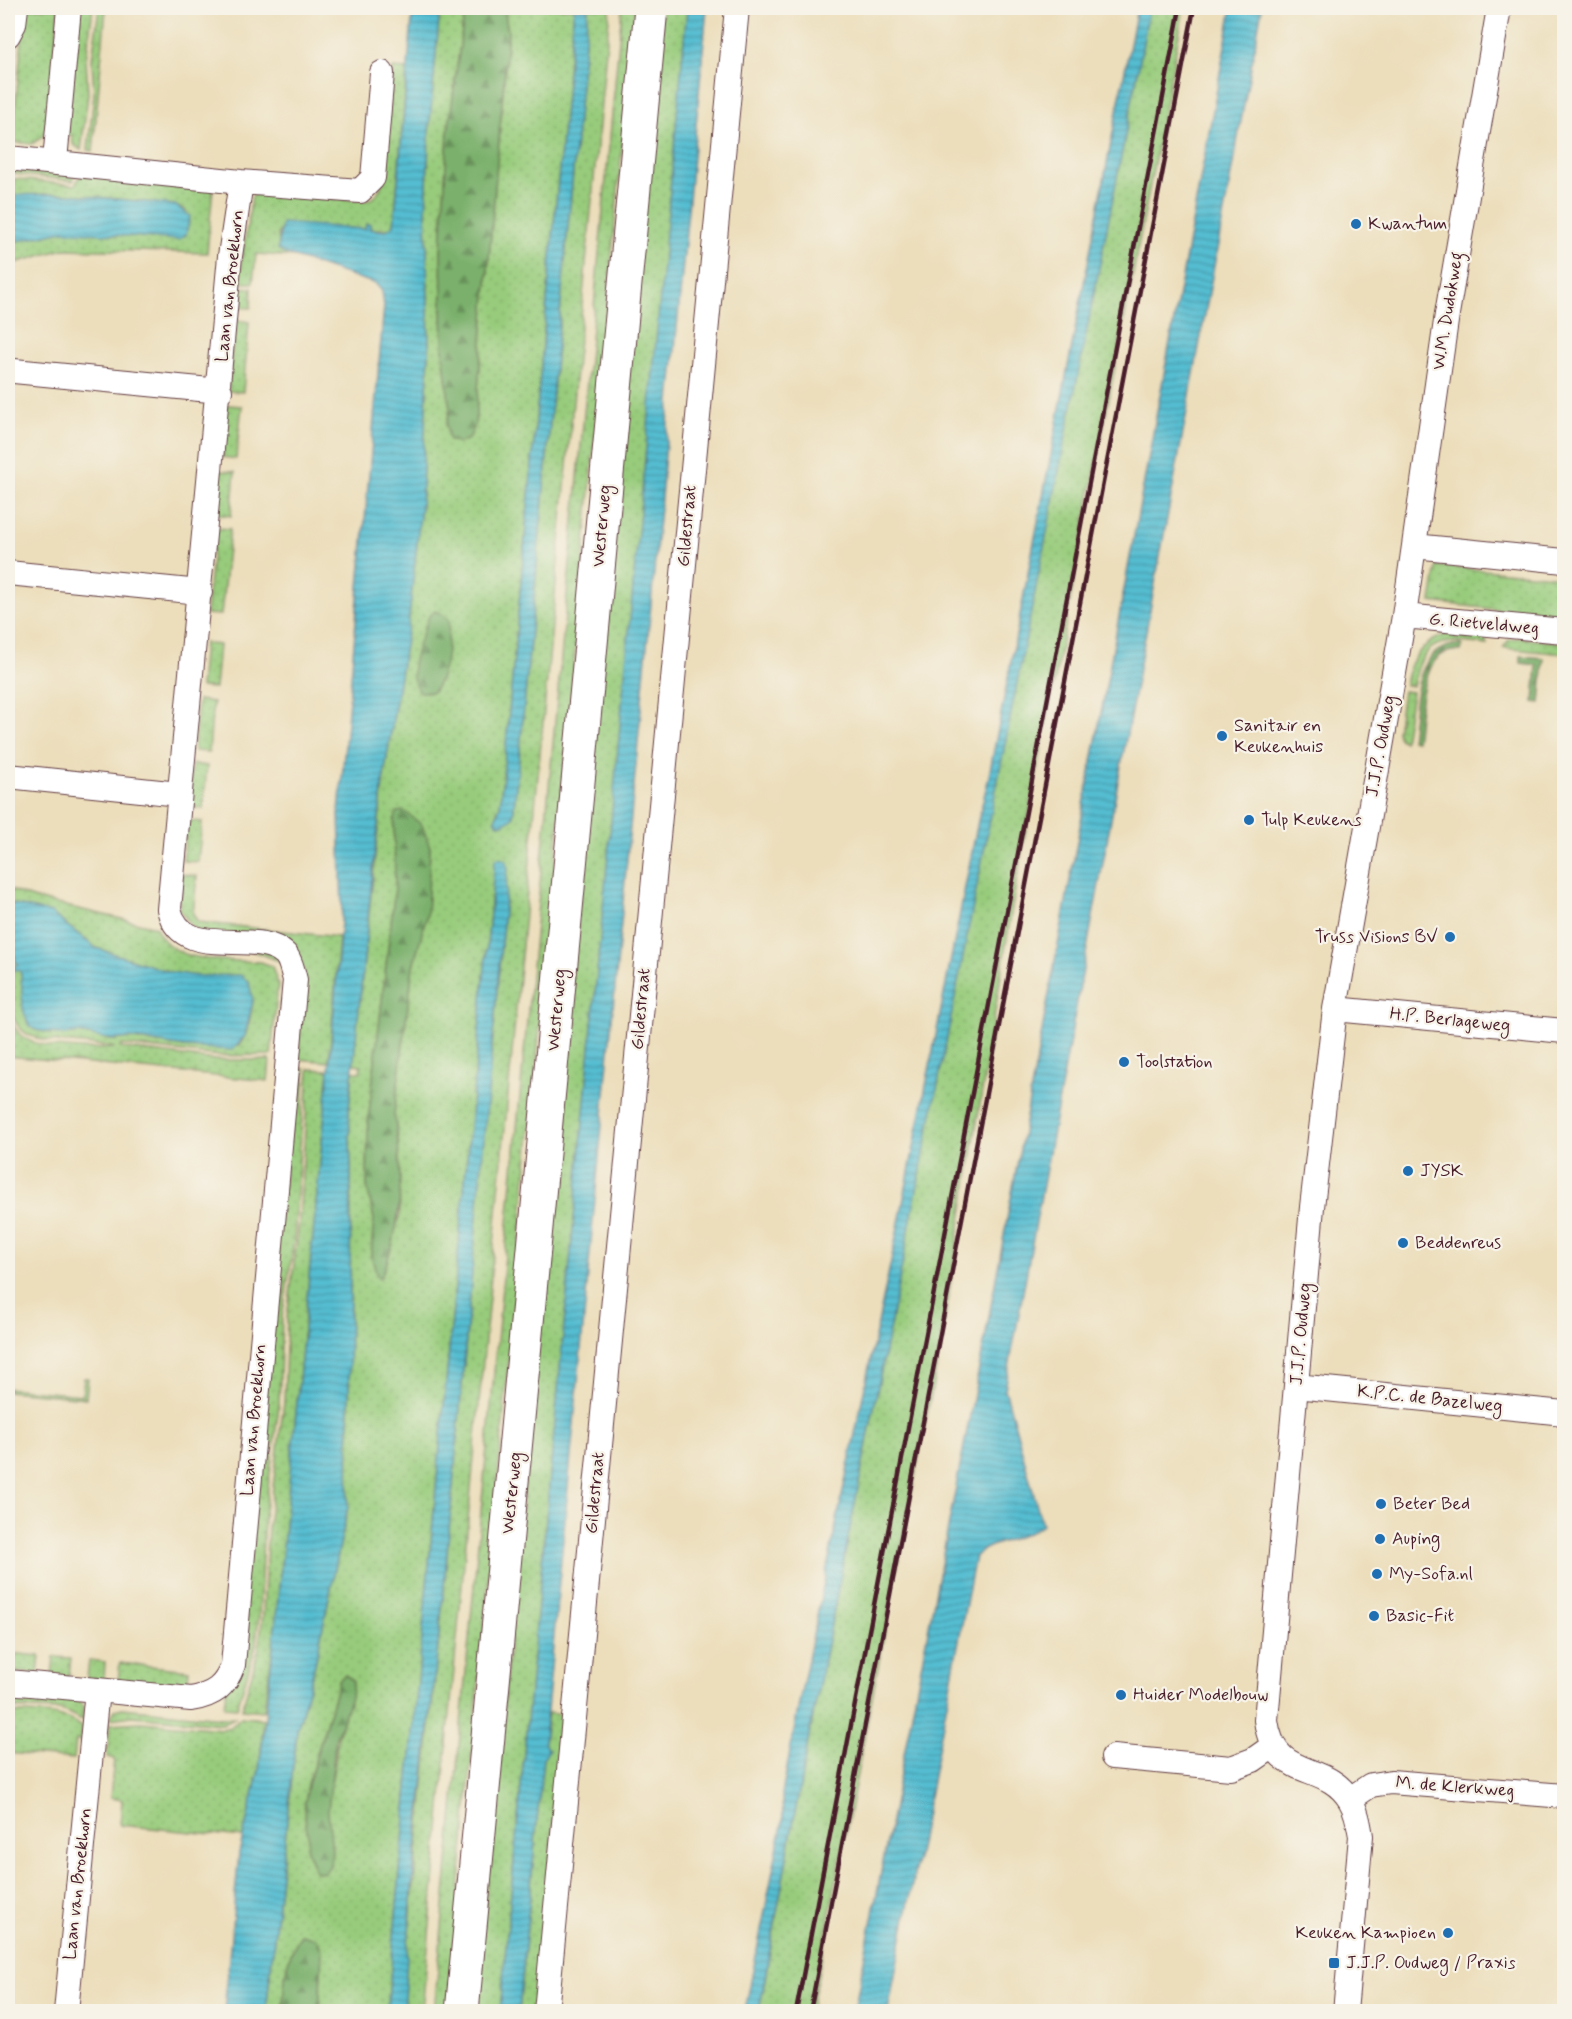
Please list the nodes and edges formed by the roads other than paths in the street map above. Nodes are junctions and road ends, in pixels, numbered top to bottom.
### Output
1 (16, 8) edge
2 (69, 8) edge
3 (651, 8) edge
4 (737, 8) edge
5 (1499, 8) edge
6 (8, 35) edge
7 (382, 73) dead end
8 (8, 158) edge
9 (55, 161) junction
10 (241, 182) junction
11 (14, 371) dead end
12 (220, 391) junction
13 (1414, 546) junction
14 (1564, 561) edge
15 (8, 573) edge
16 (200, 592) junction
17 (1404, 616) junction
18 (1564, 631) edge
19 (8, 776) edge
20 (179, 794) junction
21 (1335, 1009) junction
22 (1564, 1031) edge
23 (1296, 1386) junction
24 (1564, 1413) edge
25 (8, 1682) edge
26 (97, 1690) junction
27 (1273, 1746) junction
28 (1113, 1757) dead end
29 (1564, 1796) edge
30 (1350, 1799) junction
31 (66, 2012) edge
32 (462, 2012) edge
33 (546, 2012) edge
34 (1345, 2012) edge

1 - 6 street
2 - 9 street
3 - 32 main road, Westerweg
4 - 33 street, Gildestraat
5 - 13 street, W.M. Dudokweg
7 - 10 street
8 - 9 street
9 - 10 street
10 - 12 street, Laan van Broekhorn
11 - 12 street
12 - 16 street, Laan van Broekhorn
13 - 14 street
13 - 17 street, W.M. Dudokweg
15 - 16 street
16 - 20 street, Laan van Broekhorn
17 - 18 street, G. Rietveldweg
17 - 21 street, J.J.P. Oudweg
19 - 20 street
20 - 26 street, Laan van Broekhorn
21 - 22 street, H.P. Berlageweg
21 - 23 street, J.J.P. Oudweg
23 - 24 street, K.P.C. de Bazelweg
23 - 27 street, J.J.P. Oudweg
25 - 26 street
26 - 31 street, Laan van Broekhorn
27 - 28 street
27 - 30 street
29 - 30 street, M. de Klerkweg
30 - 34 street

